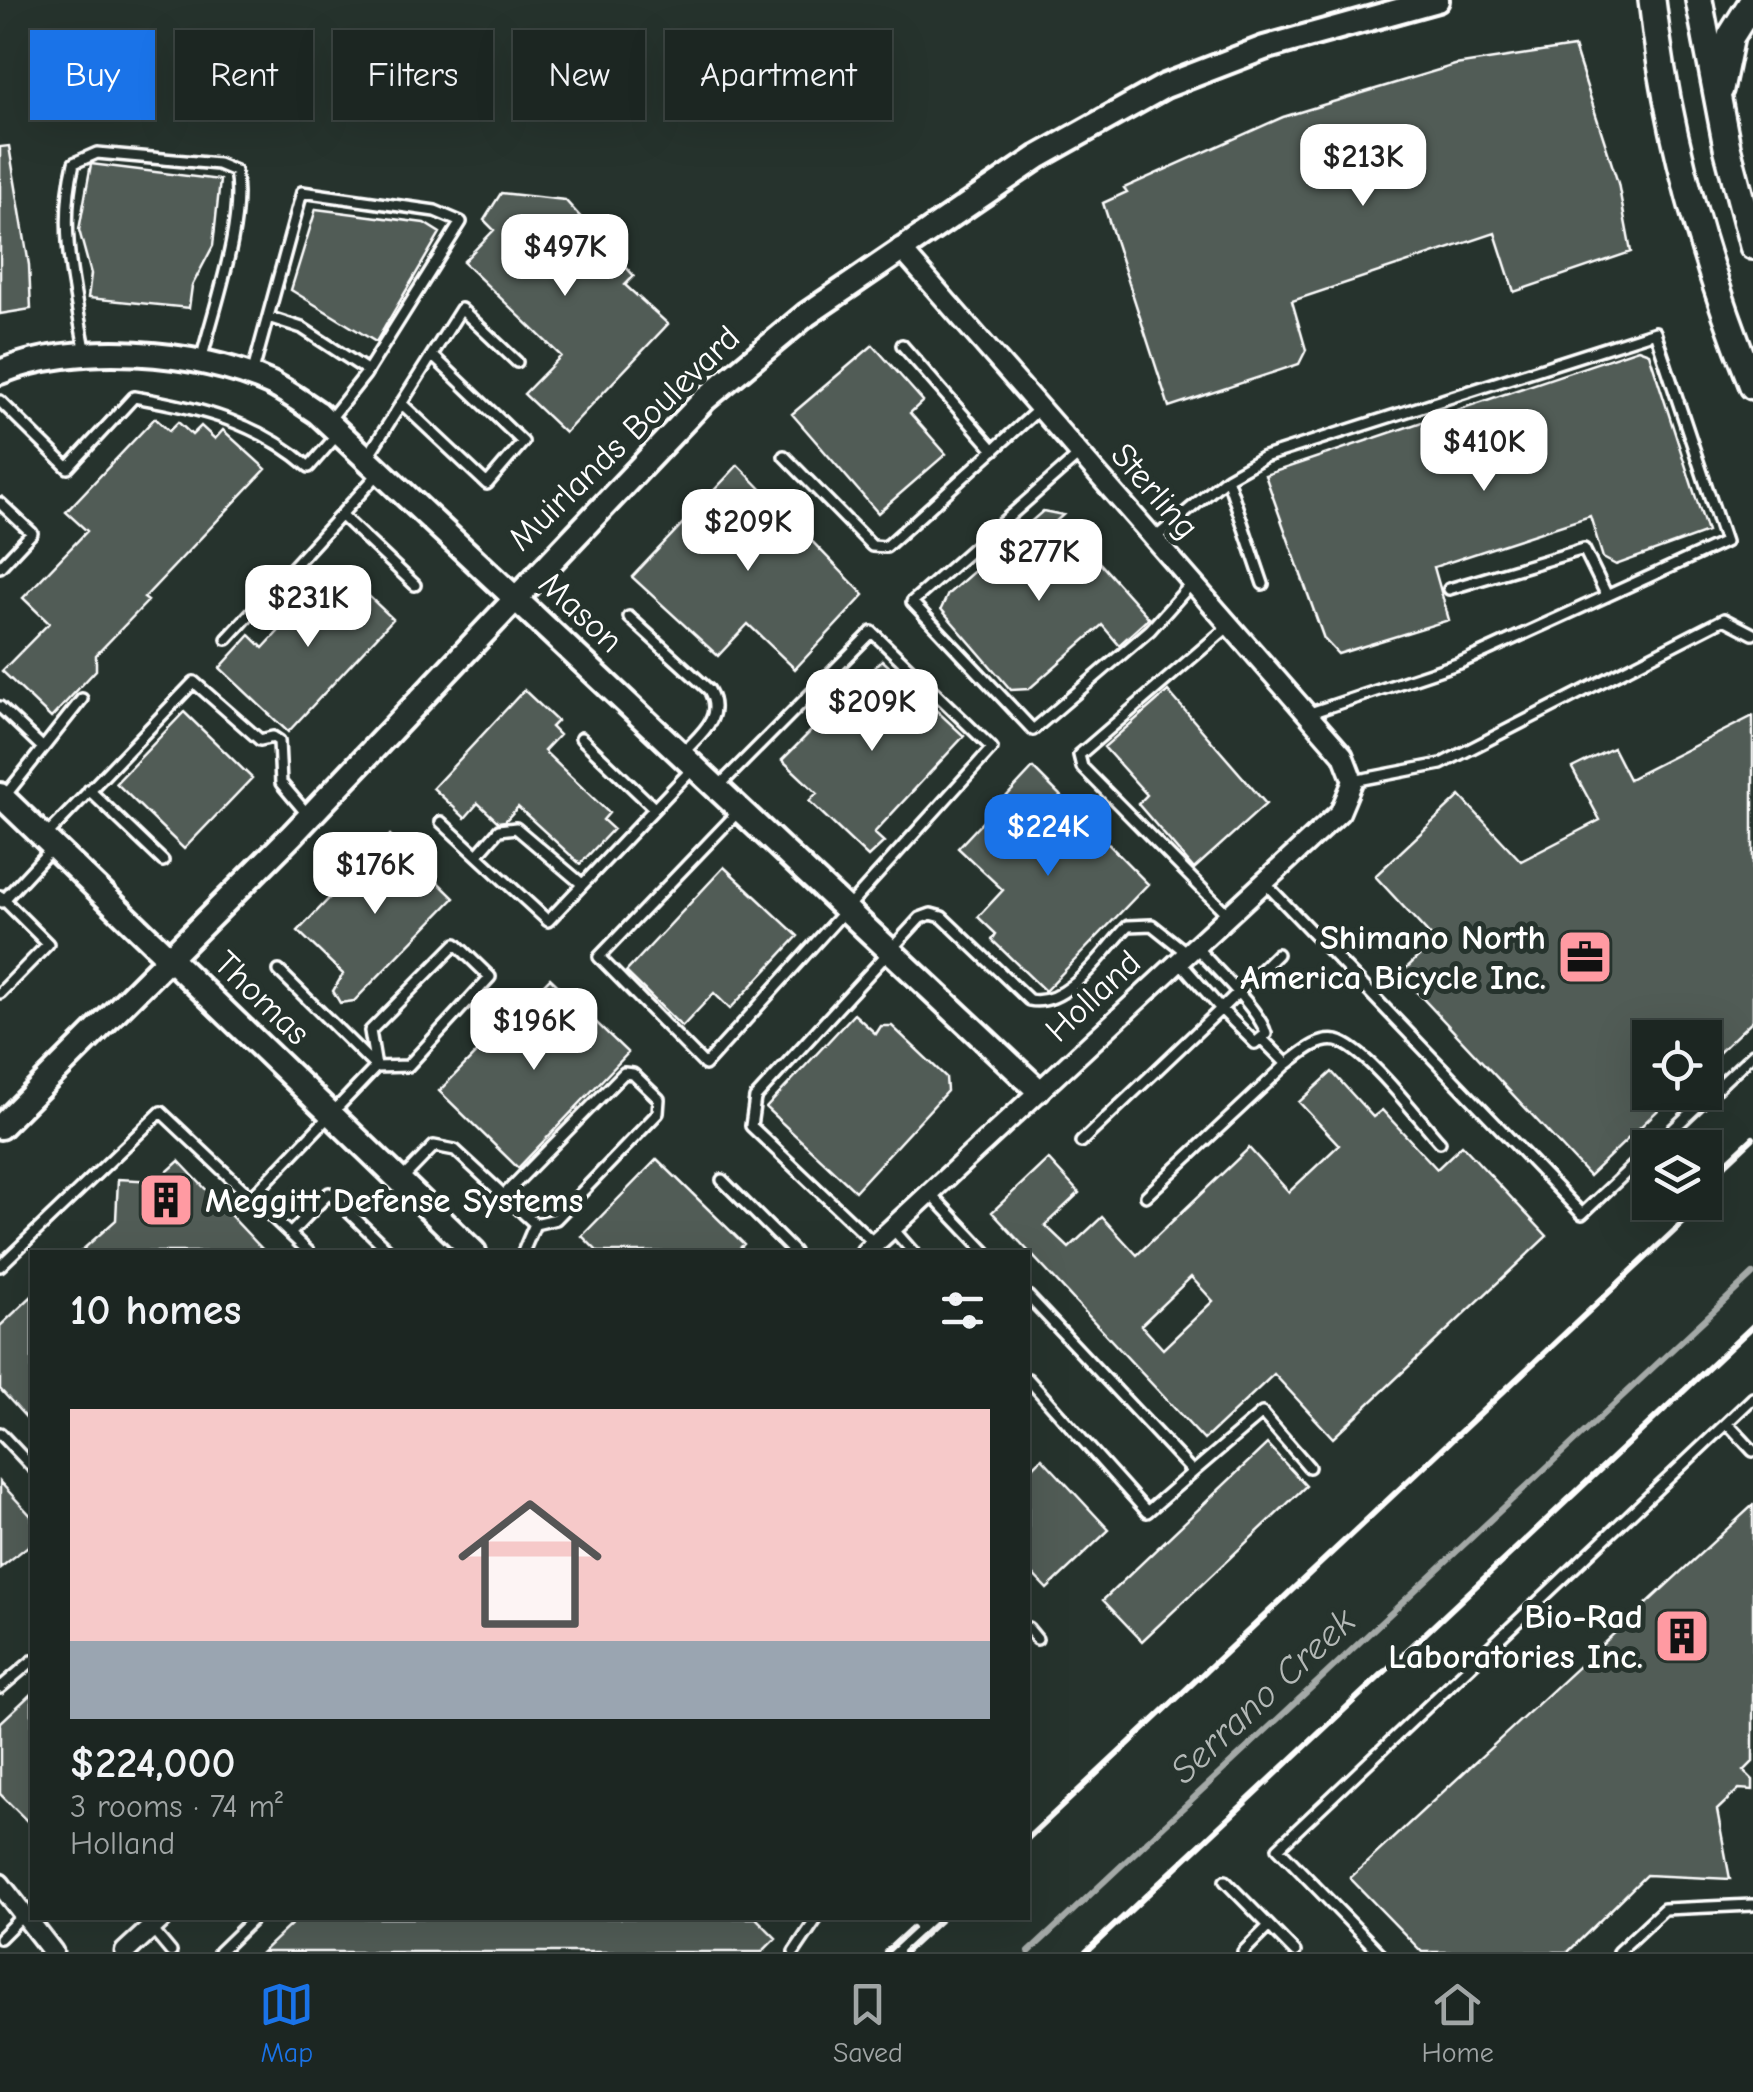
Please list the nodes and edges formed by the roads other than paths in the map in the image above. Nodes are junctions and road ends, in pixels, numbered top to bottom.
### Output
1 (1438, 0) edge
2 (1652, 0) edge
3 (1699, 0) edge
4 (1753, 0) edge
5 (1717, 104) junction
6 (1753, 246) edge
7 (900, 248) junction
8 (268, 317) junction
9 (902, 345) dead end
10 (86, 354) junction
11 (432, 355) junction
12 (517, 362) dead end
13 (200, 364) junction
14 (368, 371) junction
15 (0, 372) edge
16 (252, 378) junction
17 (1753, 386) edge
18 (0, 401) edge
19 (401, 403) junction
20 (1040, 408) junction
21 (334, 427) junction
22 (994, 450) junction
23 (1080, 454) junction
24 (784, 456) dead end
25 (374, 463) junction
26 (1227, 478) junction
27 (0, 503) edge
28 (341, 515) junction
29 (1154, 540) junction
30 (0, 566) edge
31 (1192, 583) junction
32 (1263, 584) dead end
33 (415, 586) dead end
34 (1449, 588) dead end
35 (1607, 596) junction
36 (513, 597) junction
37 (629, 617) dead end
38 (1230, 626) junction
39 (1753, 634) edge
40 (228, 640) dead end
41 (82, 699) dead end
42 (0, 707) edge
43 (1307, 714) junction
44 (581, 738) dead end
45 (43, 748) junction
46 (688, 761) junction
47 (1353, 781) junction
48 (717, 788) junction
49 (88, 790) junction
50 (1, 796) edge
51 (654, 808) junction
52 (740, 810) junction
53 (309, 816) junction
54 (441, 822) dead end
55 (49, 842) junction
56 (478, 854) junction
57 (163, 861) dead end
58 (1264, 882) junction
59 (582, 884) junction
60 (1, 900) edge
61 (846, 910) junction
62 (1228, 915) junction
63 (892, 953) junction
64 (1187, 953) junction
65 (1277, 954) dead end
66 (169, 958) junction
67 (279, 971) dead end
68 (0, 993) edge
69 (1236, 994) junction
70 (1220, 1008) junction
71 (1262, 1039) junction
72 (1753, 1054) edge
73 (1287, 1064) junction
74 (376, 1067) junction
75 (1038, 1090) junction
76 (331, 1112) junction
77 (0, 1126) edge
78 (1672, 1130) edge
79 (1081, 1142) dead end
80 (1440, 1142) dead end
81 (1632, 1168) edge
82 (400, 1180) junction
83 (722, 1180) dead end
84 (930, 1192) junction
85 (504, 1194) junction
86 (1146, 1196) dead end
87 (252, 1198) junction
88 (535, 1224) junction
89 (892, 1228) junction
90 (290, 1234) junction
91 (870, 1248) edge
92 (307, 1250) edge
93 (388, 1250) edge
94 (472, 1250) edge
95 (524, 1250) edge
96 (792, 1250) edge
97 (912, 1250) edge
98 (984, 1250) edge
99 (0, 1266) edge
100 (1030, 1298) edge
101 (1030, 1382) edge
102 (1753, 1398) edge
103 (1727, 1423) junction
104 (0, 1433) edge
105 (1753, 1451) edge
106 (30, 1466) edge
107 (1310, 1467) dead end
108 (1193, 1472) junction
109 (1030, 1630) edge
110 (1037, 1639) dead end
111 (30, 1663) edge
112 (0, 1688) edge
113 (1225, 1881) dead end
114 (0, 1884) edge
115 (1753, 1905) edge
116 (24, 1914) junction
117 (252, 1920) edge
118 (816, 1920) edge
119 (156, 1923) edge
120 (1269, 1926) junction
121 (0, 1938) edge
122 (53, 1952) edge
123 (125, 1952) edge
124 (171, 1952) edge
125 (219, 1952) edge
126 (794, 1952) edge
127 (1243, 1952) edge
128 (1294, 1952) edge
129 (1379, 1952) edge
130 (1618, 1952) edge

1 - 7 street, Muirlands Boulevard
2 - 17 main road
3 - 5 main road
4 - 5 main road
5 - 6 main road
7 - 20 street, Sterling
7 - 36 street, Muirlands Boulevard
8 - 14 lane
8 - 14 lane
8 - 16 lane
9 - 22 lane
10 - 13 street, Mason
10 - 13 lane
10 - 15 street, Mason
11 - 12 lane
11 - 19 lane
11 - 19 lane
13 - 16 street, Mason
14 - 21 lane
16 - 21 street, Mason
18 - 21 lane
19 - 25 lane
20 - 22 lane
20 - 23 street, Sterling
21 - 25 street, Mason
22 - 24 lane
23 - 29 street, Sterling
23 - 31 lane
25 - 28 lane
25 - 36 street, Mason
26 - 29 lane
26 - 32 lane
26 - 35 lane
27 - 30 lane
28 - 33 lane
28 - 40 lane
29 - 31 street, Sterling
31 - 38 street, Sterling
34 - 35 lane
35 - 43 lane
36 - 46 street, Mason
36 - 53 street, Muirlands Boulevard
37 - 46 lane
38 - 43 street, Sterling
38 - 62 lane
39 - 47 lane
41 - 45 lane
42 - 45 lane
43 - 47 street, Sterling
44 - 51 lane
45 - 50 lane
46 - 48 street, Mason
46 - 51 lane
47 - 58 street, Holland
48 - 52 street, Mason
48 - 61 lane
49 - 53 lane
49 - 55 lane
49 - 57 lane
50 - 55 street, Thomas
51 - 59 lane
52 - 61 street, Mason
52 - 61 lane
53 - 66 street, Muirlands Boulevard
54 - 56 lane
55 - 60 lane
55 - 66 street, Thomas
56 - 59 lane
56 - 59 lane
58 - 62 street, Holland
58 - 81 lane
60 - 68 lane
61 - 63 street, Mason
62 - 64 street, Holland
63 - 64 lane
63 - 75 street, Mason
63 - 91 lane
64 - 69 lane
64 - 70 lane
64 - 75 street, Holland
65 - 69 lane
66 - 76 street, Thomas
66 - 77 street, Muirlands Boulevard
67 - 74 lane
69 - 70 lane
69 - 71 lane
70 - 71 lane
70 - 79 lane
71 - 73 lane
72 - 78 lane
73 - 80 lane
73 - 86 lane
74 - 74 lane
74 - 76 lane
75 - 84 street, Holland
76 - 82 street, Thomas
76 - 87 lane
82 - 85 lane
82 - 94 street, Thomas
83 - 96 lane
84 - 89 street, Holland
84 - 98 lane
85 - 88 lane
85 - 88 lane
87 - 90 lane
87 - 99 lane
88 - 95 lane
89 - 91 street, Holland
89 - 97 lane
90 - 92 lane
90 - 93 lane
100 - 108 lane
101 - 108 lane
102 - 103 lane
103 - 105 lane
103 - 129 lane
104 - 106 lane
107 - 108 lane
109 - 110 lane
111 - 112 lane
113 - 120 lane
114 - 116 street
115 - 130 lane
116 - 121 lane
116 - 122 street
117 - 125 lane
118 - 126 lane
119 - 123 street
119 - 124 lane
120 - 127 lane
120 - 128 lane

